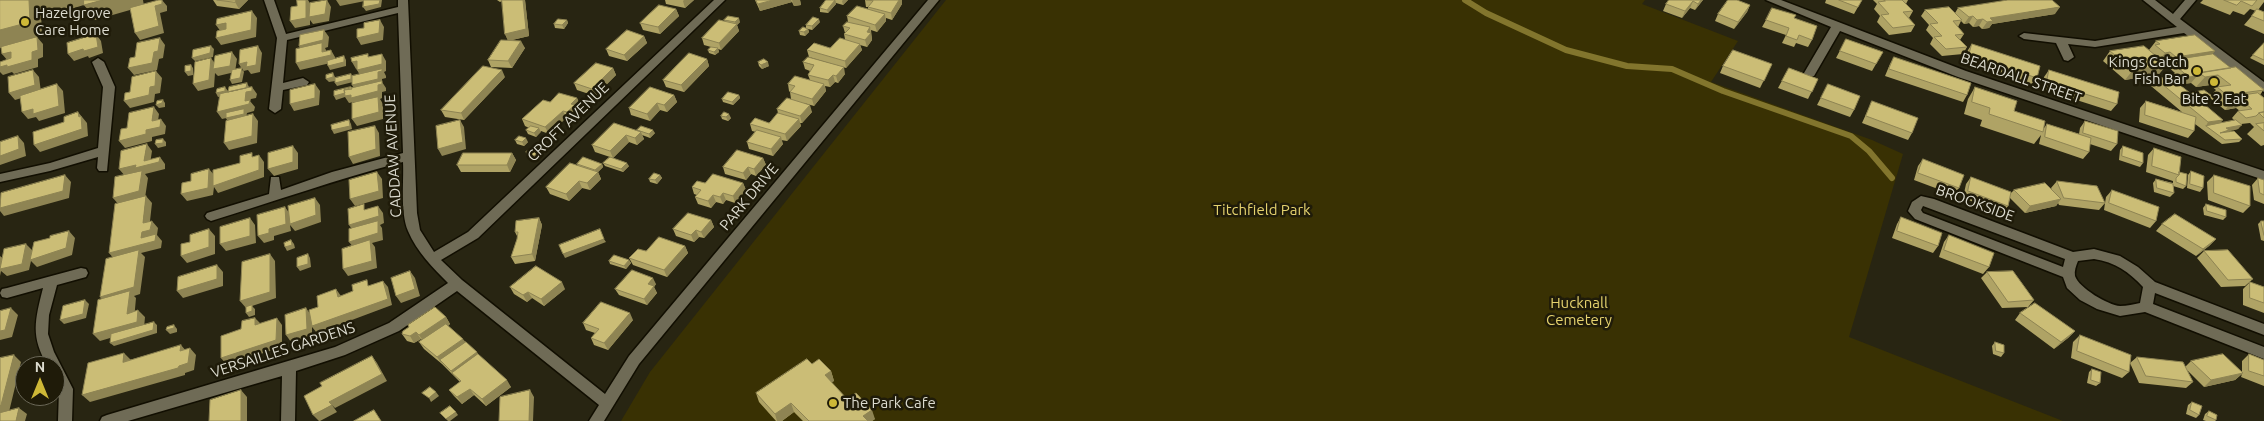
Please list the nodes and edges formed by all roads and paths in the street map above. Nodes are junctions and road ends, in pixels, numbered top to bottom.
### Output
1 (269, 0) edge
2 (720, 0) edge
3 (934, 0) edge
4 (1771, 0) edge
5 (2148, 0) edge
6 (2191, 0) edge
7 (403, 4) edge
8 (2173, 20) junction
9 (1837, 27) junction
10 (2185, 29) junction
11 (2024, 36) dead end
12 (282, 38) junction
13 (2060, 40) junction
14 (2068, 56) dead end
15 (98, 62) dead end
16 (1810, 73) dead end
17 (304, 82) dead end
18 (277, 88) junction
19 (2264, 88) edge
20 (275, 108) dead end
21 (104, 152) junction
22 (408, 156) junction
23 (103, 168) dead end
24 (2264, 176) edge
25 (0, 178) edge
26 (275, 180) dead end
27 (275, 197) junction
28 (211, 216) dead end
29 (2072, 257) junction
30 (432, 259) junction
31 (81, 273) dead end
32 (2068, 274) junction
33 (51, 281) junction
34 (457, 284) junction
35 (2150, 286) junction
36 (7, 293) dead end
37 (2146, 307) junction
38 (2264, 330) edge
39 (2264, 353) edge
40 (48, 356) edge
41 (289, 368) junction
42 (65, 387) edge
43 (607, 403) junction
44 (65, 421) edge
45 (107, 421) edge
46 (288, 421) edge
47 (596, 421) edge

1 - 12 street
2 - 30 street, CROFT AVENUE
3 - 43 street, PARK DRIVE
4 - 9 street, BEARDALL STREET
5 - 8 street
6 - 8 street
7 - 12 street
7 - 22 street, CADDAW AVENUE
8 - 10 street
9 - 16 street
9 - 24 street, BEARDALL STREET
10 - 13 street
10 - 19 street
11 - 13 street
12 - 18 street
13 - 14 street
15 - 21 street
17 - 18 street
18 - 20 street
21 - 23 street
21 - 25 street
22 - 27 street
22 - 30 street, CADDAW AVENUE
26 - 27 street
27 - 28 street
29 - 32 street
29 - 32 street, BROOKSIDE
29 - 35 street, BROOKSIDE
30 - 34 street, CADDAW AVENUE
31 - 33 street
32 - 37 street
33 - 36 street
33 - 40 street
34 - 41 street, VERSAILLES GARDENS
34 - 43 street, CADDAW AVENUE
35 - 37 street
35 - 38 street, BROOKSIDE
37 - 39 street
41 - 45 street, VERSAILLES GARDENS
41 - 46 street
42 - 44 street
43 - 47 street, PARK DRIVE

